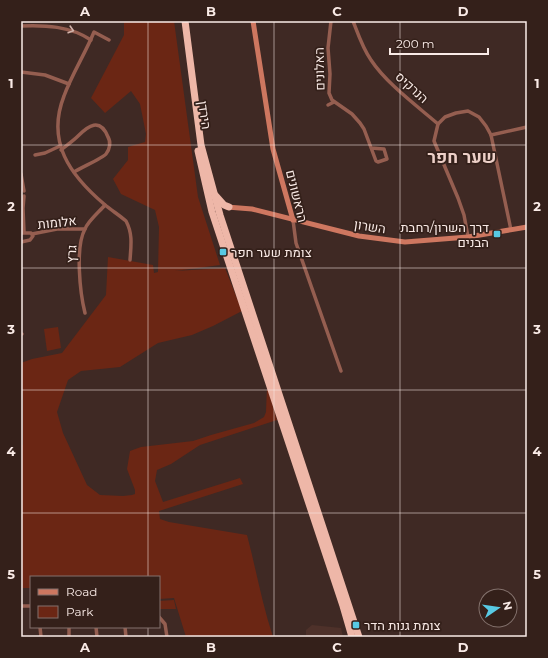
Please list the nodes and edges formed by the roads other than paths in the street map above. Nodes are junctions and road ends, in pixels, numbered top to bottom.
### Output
1 (180, 21) edge
2 (185, 21) edge
3 (253, 21) edge
4 (331, 21) edge
5 (353, 21) edge
6 (21, 26) edge
7 (91, 40) junction
8 (109, 40) dead end
9 (21, 72) edge
10 (68, 84) junction
11 (334, 102) junction
12 (328, 105) dead end
13 (438, 124) junction
14 (527, 127) edge
15 (491, 135) junction
16 (60, 148) junction
17 (371, 148) junction
18 (35, 155) dead end
19 (74, 172) junction
20 (21, 174) edge
21 (21, 179) edge
22 (23, 190) edge
23 (214, 194) junction
24 (23, 197) edge
25 (21, 203) edge
26 (105, 205) junction
27 (23, 208) junction
28 (231, 208) junction
29 (216, 211) junction
30 (293, 220) junction
31 (222, 223) junction
32 (527, 227) edge
33 (85, 229) junction
34 (511, 230) junction
35 (22, 233) edge
36 (32, 234) junction
37 (468, 237) junction
38 (21, 242) edge
39 (130, 260) dead end
40 (85, 313) dead end
41 (341, 371) dead end
42 (160, 618) edge
43 (351, 635) edge
44 (167, 637) edge
45 (359, 637) edge

1 - 29 highway, הירדן
2 - 23 highway, הירדן
3 - 30 main road, הראשונים
4 - 11 street, האלונים
5 - 13 street, הנרקיס
6 -> 7 street
7 - 8 street
7 - 10 street
9 - 10 street
10 - 16 street
11 - 12 street
11 - 17 street, האלונים
13 - 15 street
13 - 37 street
14 - 15 street
15 - 34 street
16 - 18 street
16 - 19 street
16 - 19 street
17 - 17 street, האלונים
19 - 26 street
20 - 21 street
21 - 22 street
22 - 24 street
23 - 28 highway
23 - 29 highway, הירדן
24 - 27 street
25 - 27 street
26 - 33 street, גרץ
26 - 39 street
27 - 35 street
28 - 29 main road, השרון
28 - 30 main road, השרון
28 - 31 highway
29 - 31 highway
29 - 43 highway
30 - 37 main road, השרון
30 - 41 street, הראשונים
31 - 45 highway
32 - 34 main road, השרון
33 - 36 street, אלומות
33 - 40 street, גרץ
34 - 37 main road, השרון
35 - 36 street
36 - 38 street
42 - 44 street

